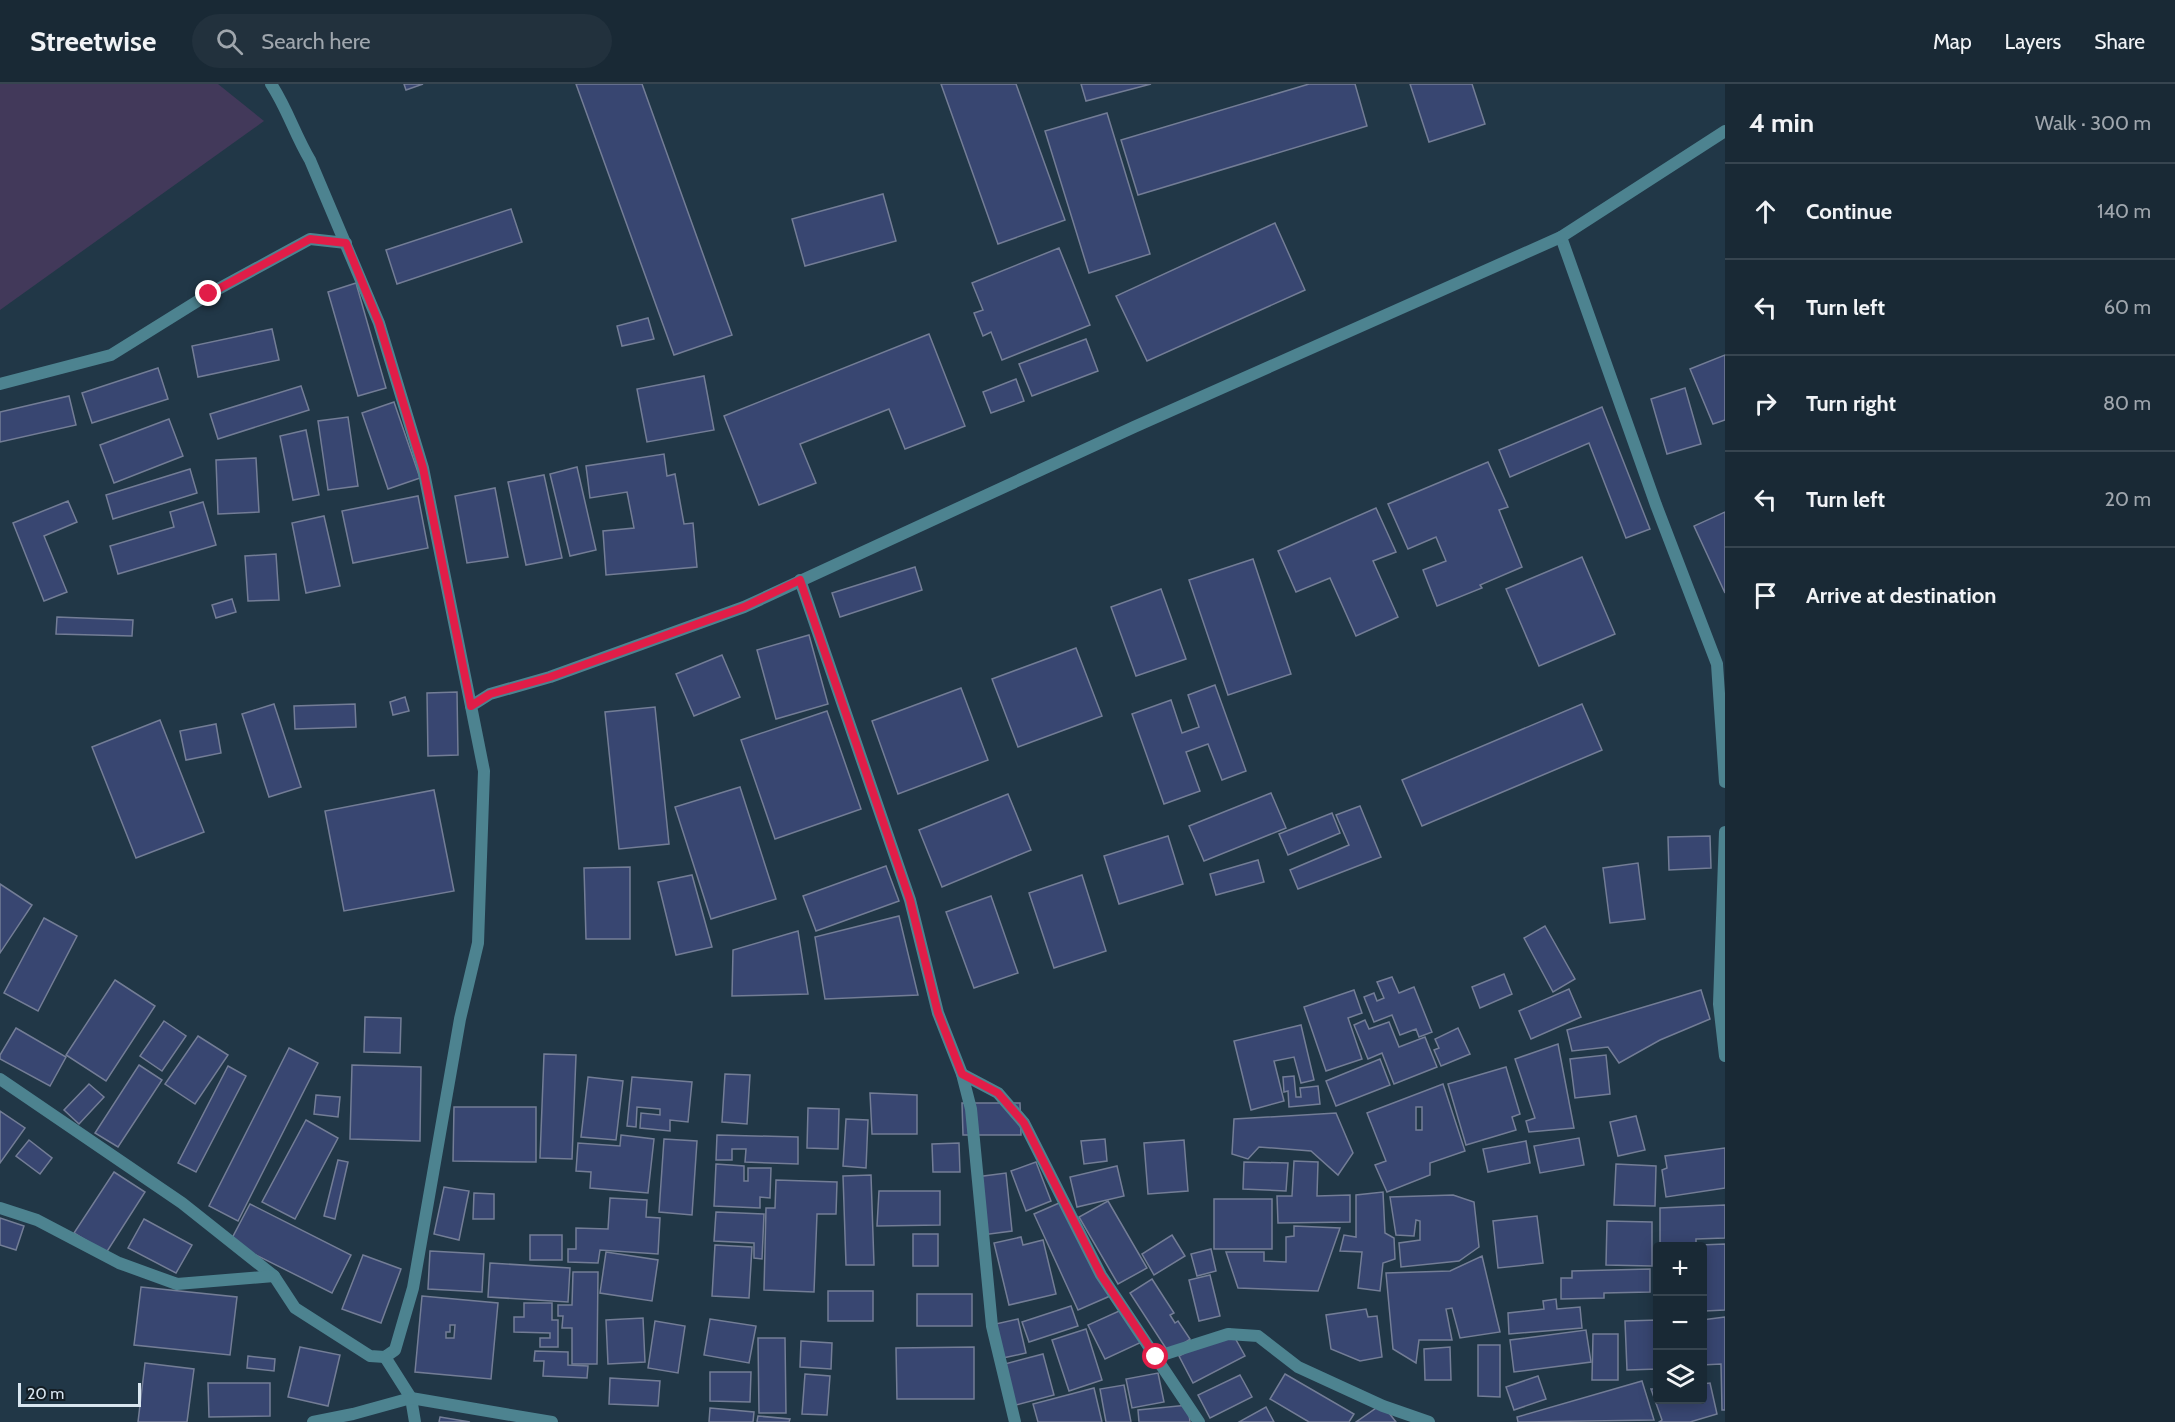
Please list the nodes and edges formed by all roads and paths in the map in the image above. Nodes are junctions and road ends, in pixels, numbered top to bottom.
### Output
1 (271, 84) edge
2 (1725, 131) edge
3 (1561, 237) junction
4 (346, 243) junction
5 (0, 384) edge
6 (800, 580) junction
7 (1721, 664) edge
8 (471, 706) junction
9 (1725, 782) edge
10 (1725, 832) edge
11 (1725, 1056) edge
12 (962, 1074) junction
13 (0, 1079) edge
14 (0, 1208) edge
15 (274, 1276) junction
16 (385, 1357) junction
17 (1156, 1357) junction
18 (411, 1398) junction
19 (313, 1422) edge
20 (415, 1422) edge
21 (552, 1422) edge
22 (1015, 1422) edge
23 (1199, 1422) edge
24 (1429, 1422) edge

1 - 4 street
2 - 3 street
3 - 6 street
3 - 7 street
4 - 5 street
4 - 8 street
6 - 8 street
6 - 12 street
7 - 9 street
8 - 16 street
10 - 11 street
12 - 17 street
12 - 22 street
13 - 15 street
14 - 15 street
15 - 16 street
16 - 18 street
17 - 23 street
17 - 24 street
18 - 19 street
18 - 20 street
18 - 21 street

